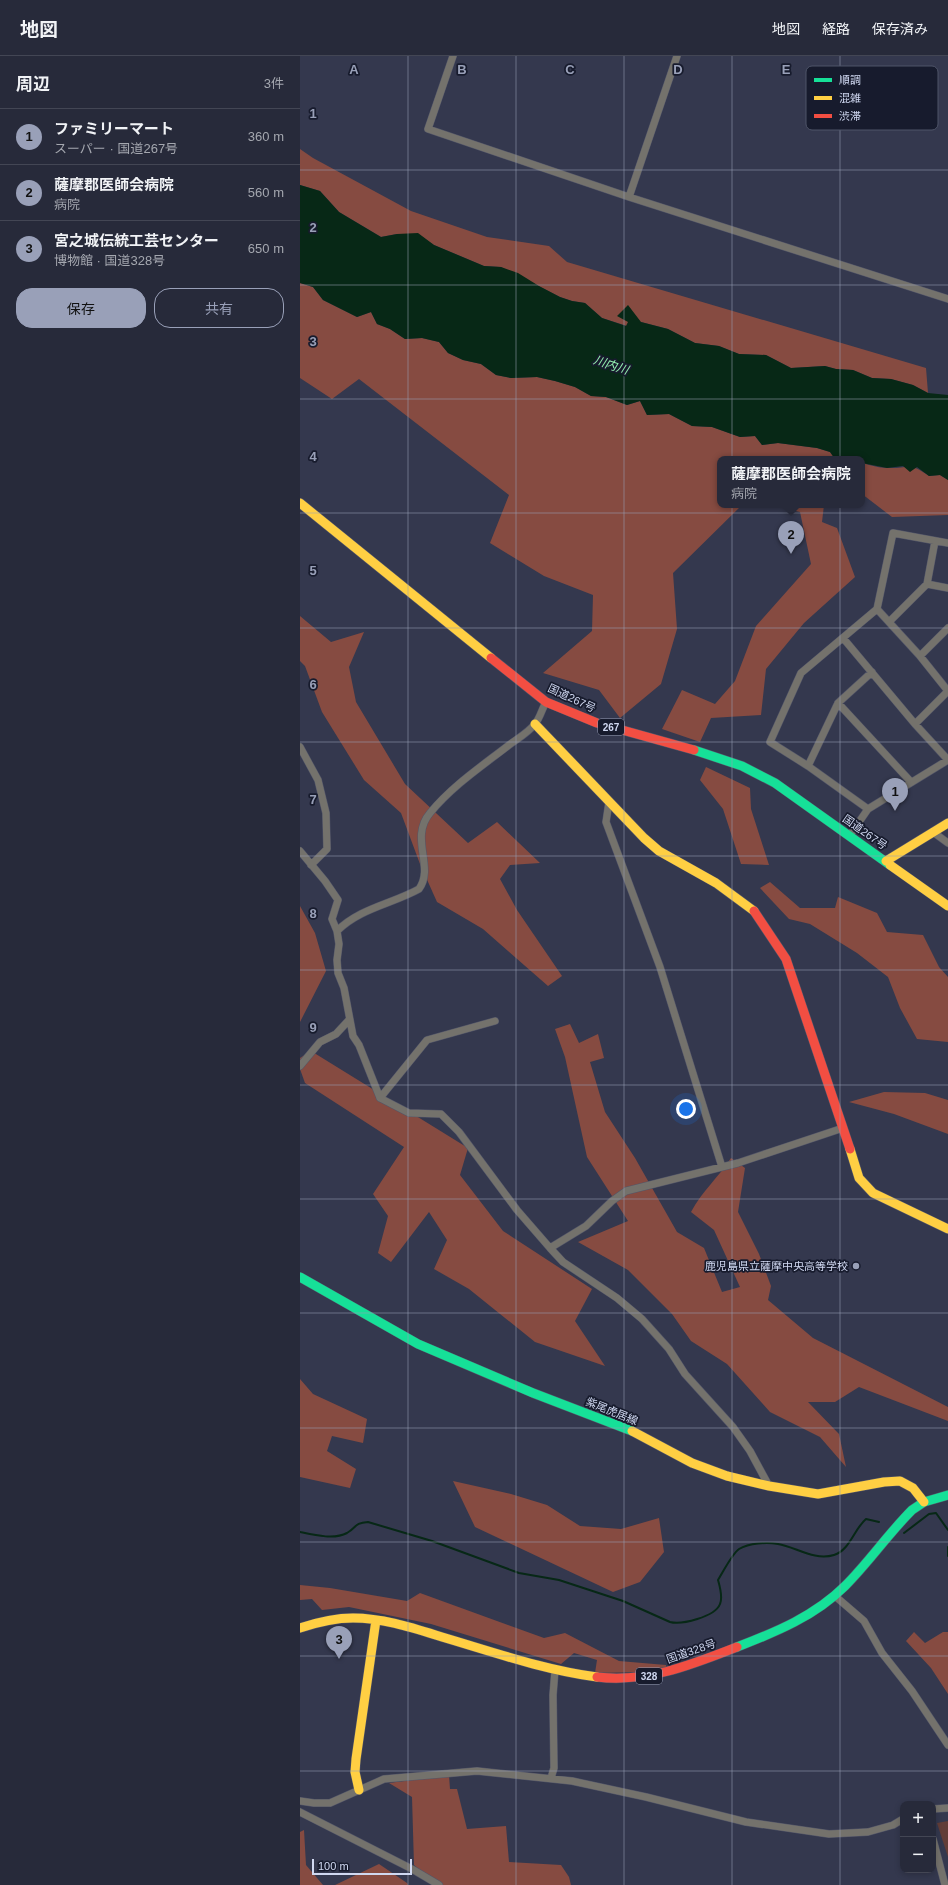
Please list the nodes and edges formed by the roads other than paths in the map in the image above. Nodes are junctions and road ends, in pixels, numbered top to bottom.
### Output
1 (453, 56) edge
2 (677, 56) edge
3 (629, 197) junction
4 (948, 299) edge
5 (300, 503) edge
6 (936, 541) junction
7 (948, 543) edge
8 (927, 584) junction
9 (948, 588) edge
10 (877, 608) junction
11 (890, 621) junction
12 (948, 628) edge
13 (843, 638) junction
14 (920, 656) junction
15 (872, 672) junction
16 (948, 691) edge
17 (546, 702) junction
18 (838, 703) junction
19 (535, 724) junction
20 (915, 724) junction
21 (300, 747) edge
22 (948, 760) edge
23 (808, 766) junction
24 (911, 782) junction
25 (609, 802) junction
26 (868, 809) junction
27 (948, 823) edge
28 (933, 832) junction
29 (850, 835) junction
30 (948, 843) edge
31 (300, 851) edge
32 (886, 861) junction
33 (312, 865) junction
34 (948, 906) edge
35 (337, 931) junction
36 (349, 1020) junction
37 (495, 1021) dead end
38 (300, 1066) edge
39 (380, 1098) junction
40 (843, 1128) junction
41 (722, 1167) junction
42 (948, 1229) edge
43 (550, 1248) junction
44 (300, 1277) edge
45 (770, 1486) junction
46 (948, 1495) edge
47 (924, 1502) junction
48 (835, 1596) junction
49 (376, 1620) junction
50 (300, 1628) edge
51 (555, 1670) junction
52 (948, 1745) edge
53 (552, 1778) junction
54 (359, 1790) junction
55 (300, 1800) edge
56 (948, 1808) edge
57 (936, 1809) edge
58 (300, 1812) edge
59 (900, 1821) edge
60 (936, 1850) edge
61 (439, 1885) edge
62 (945, 1885) edge

1 - 3 street
2 - 3 street
3 - 4 street
5 - 17 main road, 国道267号 / 267
6 - 7 street
6 - 8 street
6 - 10 street
8 - 9 street
8 - 11 street
10 - 11 street
10 - 13 street
11 - 14 street
12 - 14 street
13 - 15 street
13 - 23 street
14 - 16 street
15 - 18 street
15 - 20 street
16 - 20 street
17 - 19 street
17 - 29 main road, 国道267号 / 267
18 - 23 street
18 - 24 street
19 - 25 main road
19 - 35 street
20 - 22 street
21 - 33 street
22 - 24 street
23 - 26 street
24 - 26 street
25 - 40 main road
25 - 41 street
26 - 29 street
27 - 28 main road
28 - 30 street
28 - 32 main road
29 - 32 main road, 国道267号 / 267
31 - 33 street
32 - 34 main road, 国道267号 / 267
33 - 35 street
35 - 36 street
36 - 38 street
36 - 39 street
37 - 39 street
39 - 43 street
40 - 41 street
40 - 42 main road
41 - 43 street
43 - 45 street
44 - 45 main road, 紫尾虎居線
45 - 47 main road, 紫尾虎居線
46 - 47 main road, 国道328号 / 328
47 - 48 main road, 国道328号 / 328
48 - 51 main road, 国道328号 / 328
48 - 52 street
49 - 50 main road, 国道328号 / 328
49 - 51 main road, 国道328号 / 328
49 - 54 main road
51 - 53 street
53 - 54 street
53 - 59 street
54 - 55 street
56 - 57 street
58 - 61 street
60 - 62 street

